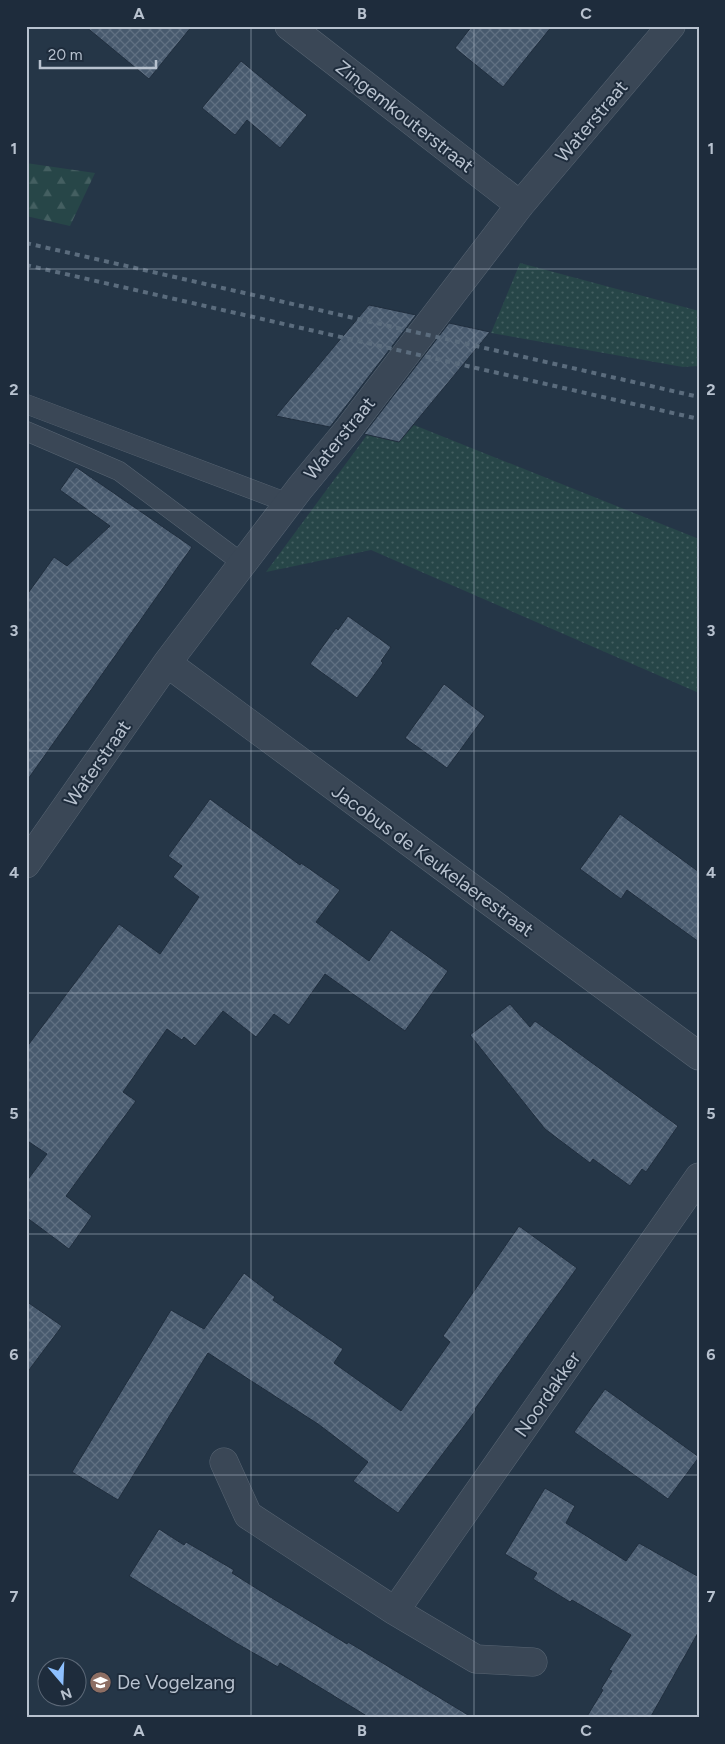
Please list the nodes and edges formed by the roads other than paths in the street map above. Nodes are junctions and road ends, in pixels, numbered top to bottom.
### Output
1 (288, 26) edge
2 (671, 26) edge
3 (520, 205) junction
4 (26, 404) edge
5 (26, 431) edge
6 (288, 504) junction
7 (242, 563) junction
8 (167, 663) junction
9 (26, 864) edge
10 (699, 1056) edge
11 (699, 1177) edge
12 (224, 1462) dead end
13 (395, 1611) junction
14 (533, 1662) dead end

1 - 3 street, Zingemkouterstraat
2 - 3 street, Waterstraat
3 - 6 street, Waterstraat
4 - 6 lane
5 - 7 lane
6 - 7 street, Waterstraat
7 - 8 street, Waterstraat
8 - 9 street, Waterstraat
8 - 10 street, Jacobus de Keukelaerestraat
11 - 13 street, Noordakker
12 - 13 street
13 - 14 street

